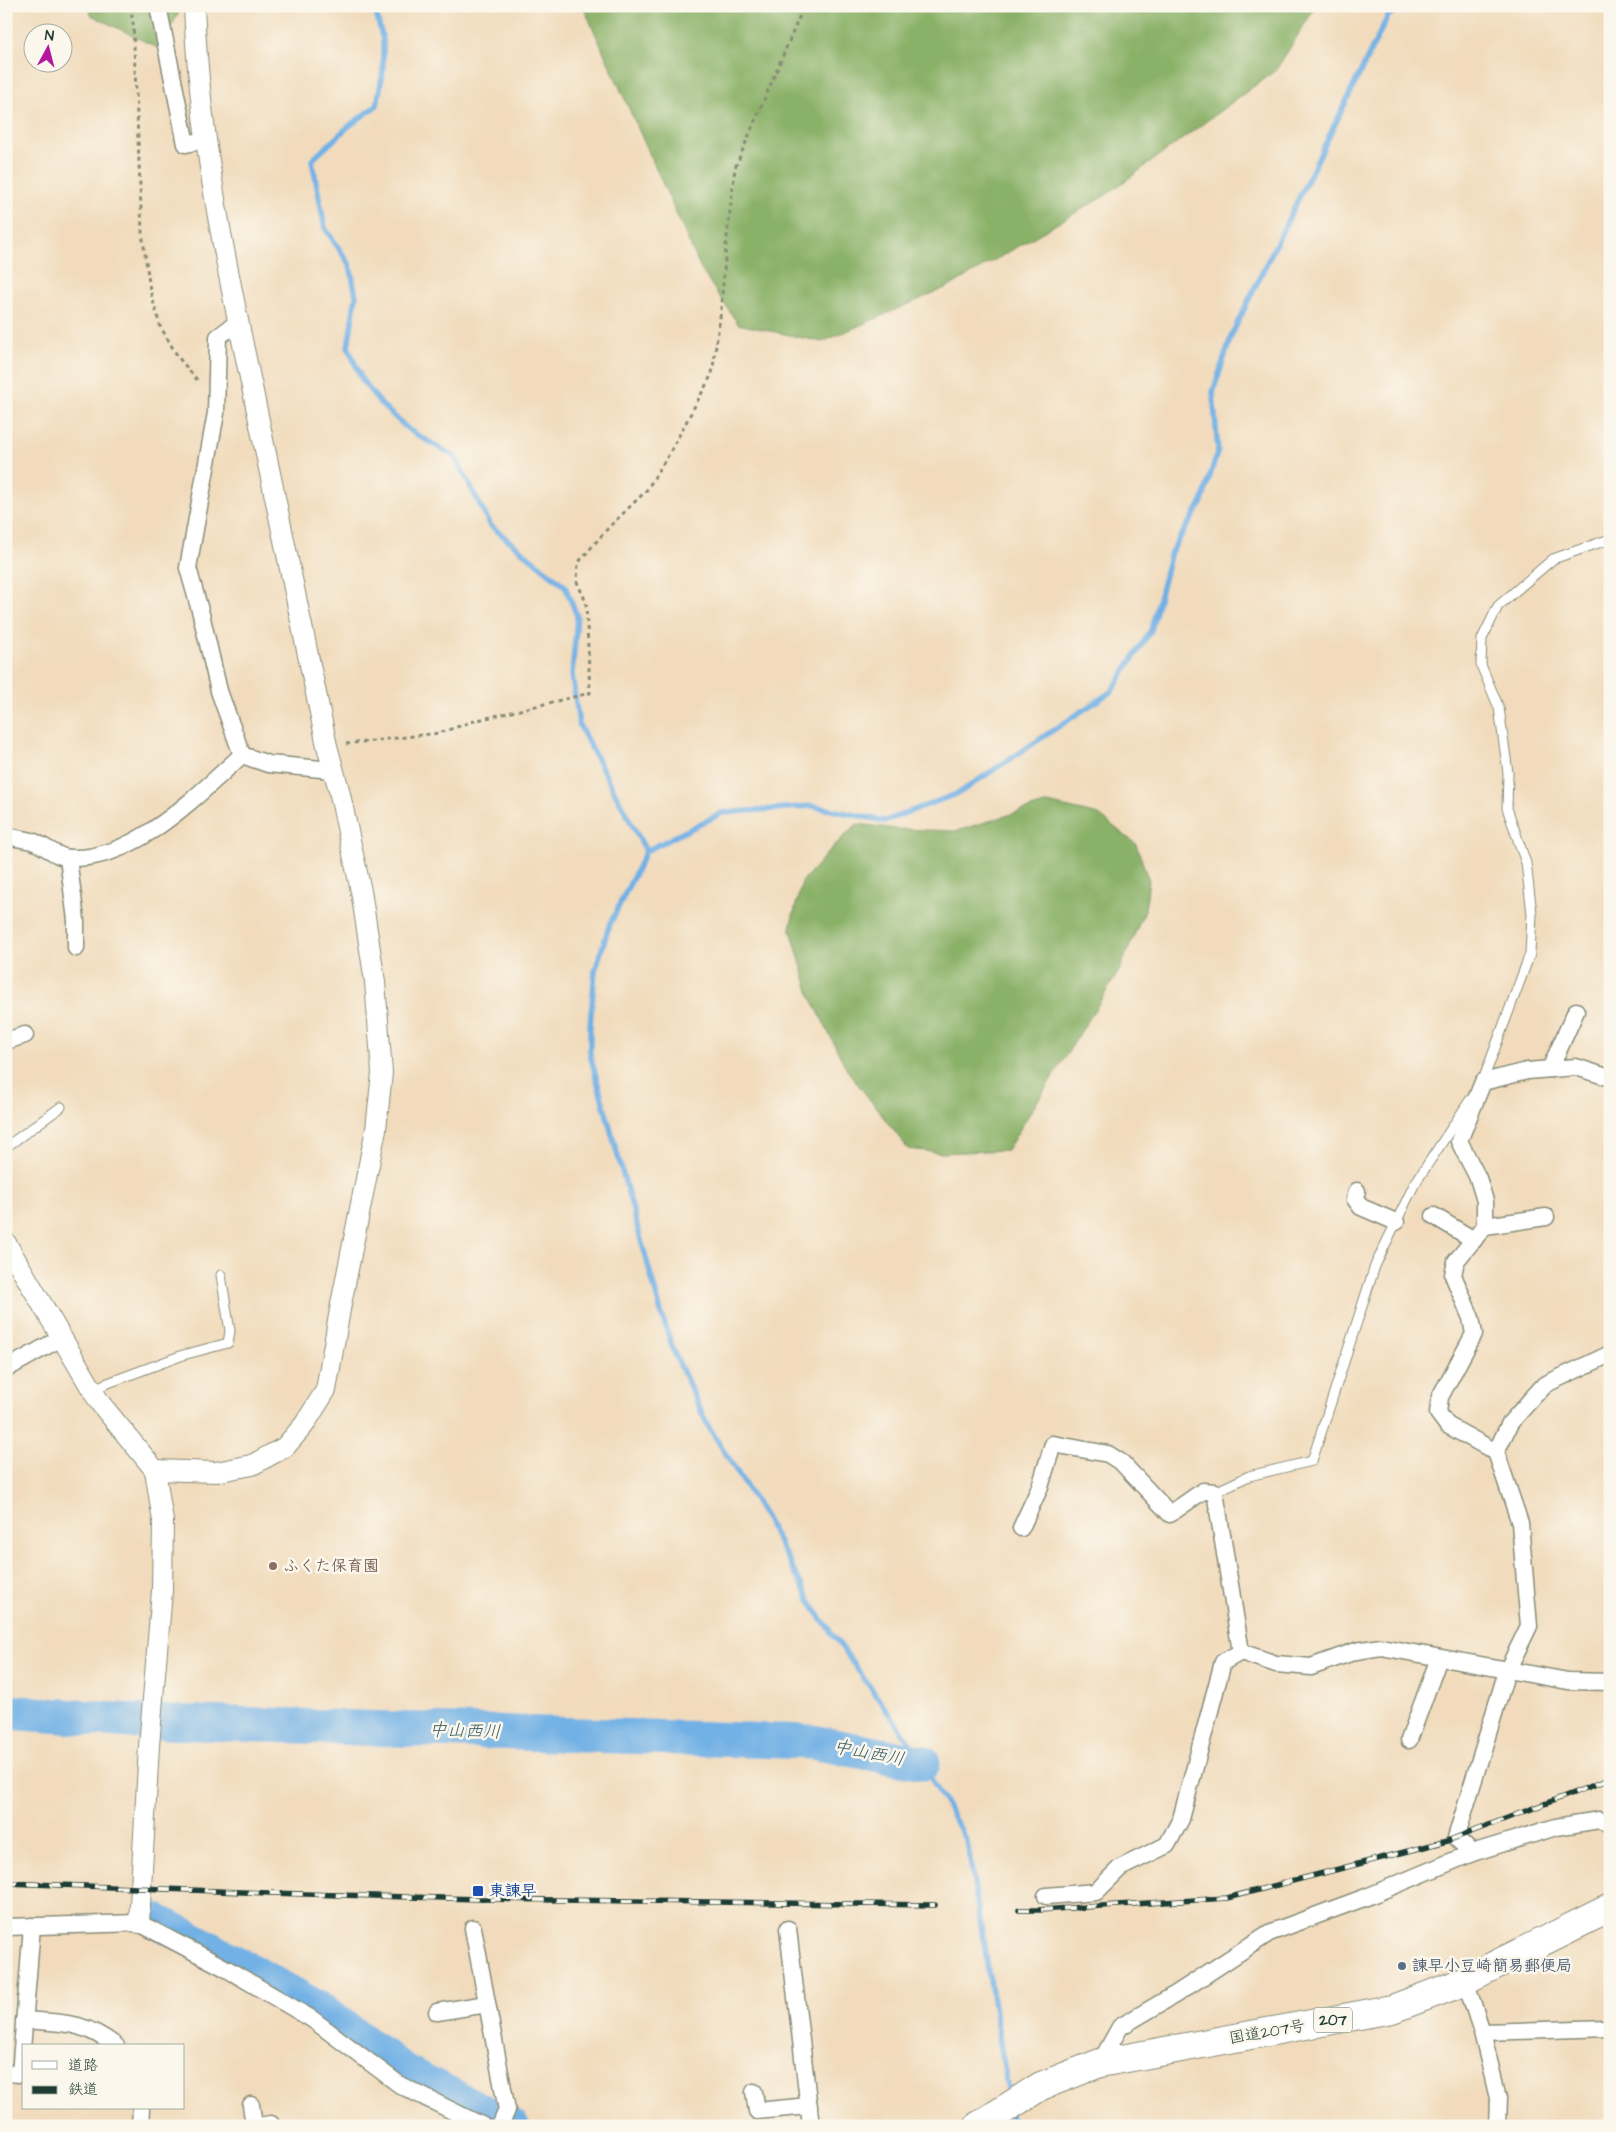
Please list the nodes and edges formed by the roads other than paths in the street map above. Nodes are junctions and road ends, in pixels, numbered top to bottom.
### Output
1 (158, 6) edge
2 (194, 6) edge
3 (205, 140) junction
4 (238, 322) junction
5 (1610, 539) edge
6 (242, 755) junction
7 (332, 770) junction
8 (6, 836) edge
9 (68, 858) junction
10 (76, 948) dead end
11 (1576, 1011) dead end
12 (25, 1035) dead end
13 (6, 1041) edge
14 (1550, 1069) junction
15 (1610, 1078) edge
16 (1483, 1082) junction
17 (61, 1107) dead end
18 (6, 1147) edge
19 (1357, 1191) dead end
20 (1434, 1216) dead end
21 (1546, 1217) dead end
22 (1396, 1222) junction
23 (1485, 1226) junction
24 (1474, 1240) junction
25 (6, 1243) edge
26 (221, 1275) dead end
27 (61, 1338) junction
28 (1610, 1354) edge
29 (6, 1369) edge
30 (92, 1389) junction
31 (1496, 1452) junction
32 (155, 1470) junction
33 (1214, 1492) junction
34 (1021, 1528) dead end
35 (1241, 1652) junction
36 (1439, 1658) junction
37 (1507, 1671) junction
38 (1610, 1682) edge
39 (1409, 1740) dead end
40 (1610, 1824) edge
41 (1472, 1853) junction
42 (1046, 1896) dead end
43 (1610, 1908) edge
44 (139, 1923) junction
45 (32, 1926) junction
46 (6, 1927) edge
47 (473, 1928) dead end
48 (788, 1930) dead end
49 (1465, 1980) junction
50 (487, 2004) junction
51 (437, 2012) dead end
52 (24, 2020) junction
53 (1610, 2028) edge
54 (1482, 2032) junction
55 (22, 2044) edge
56 (114, 2044) edge
57 (22, 2047) edge
58 (1100, 2063) junction
59 (6, 2073) edge
60 (754, 2092) dead end
61 (251, 2105) dead end
62 (809, 2106) junction
63 (141, 2110) edge
64 (140, 2126) edge
65 (254, 2126) edge
66 (483, 2126) edge
67 (500, 2126) edge
68 (811, 2126) edge
69 (978, 2126) edge
70 (1498, 2126) edge

1 - 3 street
2 - 3 street
3 - 4 street
4 - 6 street
4 - 7 street
5 - 16 lane
6 - 7 street
6 - 9 street
7 - 32 street
8 - 9 street
9 - 10 street
11 - 14 street
12 - 13 street
14 - 15 street
14 - 16 street
16 - 22 lane
16 - 23 street
17 - 18 lane
19 - 22 street
20 - 24 street
21 - 23 street
22 - 33 lane
23 - 24 street
24 - 31 street
25 - 27 street
26 - 30 lane
27 - 29 street
27 - 30 street
28 - 31 street
30 - 32 street
31 - 37 street
32 - 44 street
33 - 34 street
33 - 35 street
35 - 36 street
35 - 42 street
36 - 37 street
36 - 39 street
37 - 38 street
37 - 41 street
40 - 41 street
41 - 58 street
43 - 49 highway, 国道207号 / 207
44 - 45 street
44 - 66 street
45 - 46 street
45 - 52 street
47 - 50 street
48 - 62 street
49 - 54 street
49 - 58 highway, 国道207号 / 207
50 - 51 street
50 - 67 street
52 - 55 street
52 - 56 street
53 - 54 street
54 - 70 street
57 - 59 street
58 - 69 highway, 国道207号 / 207
60 - 62 street
61 - 65 street
62 - 68 street
63 - 64 street

